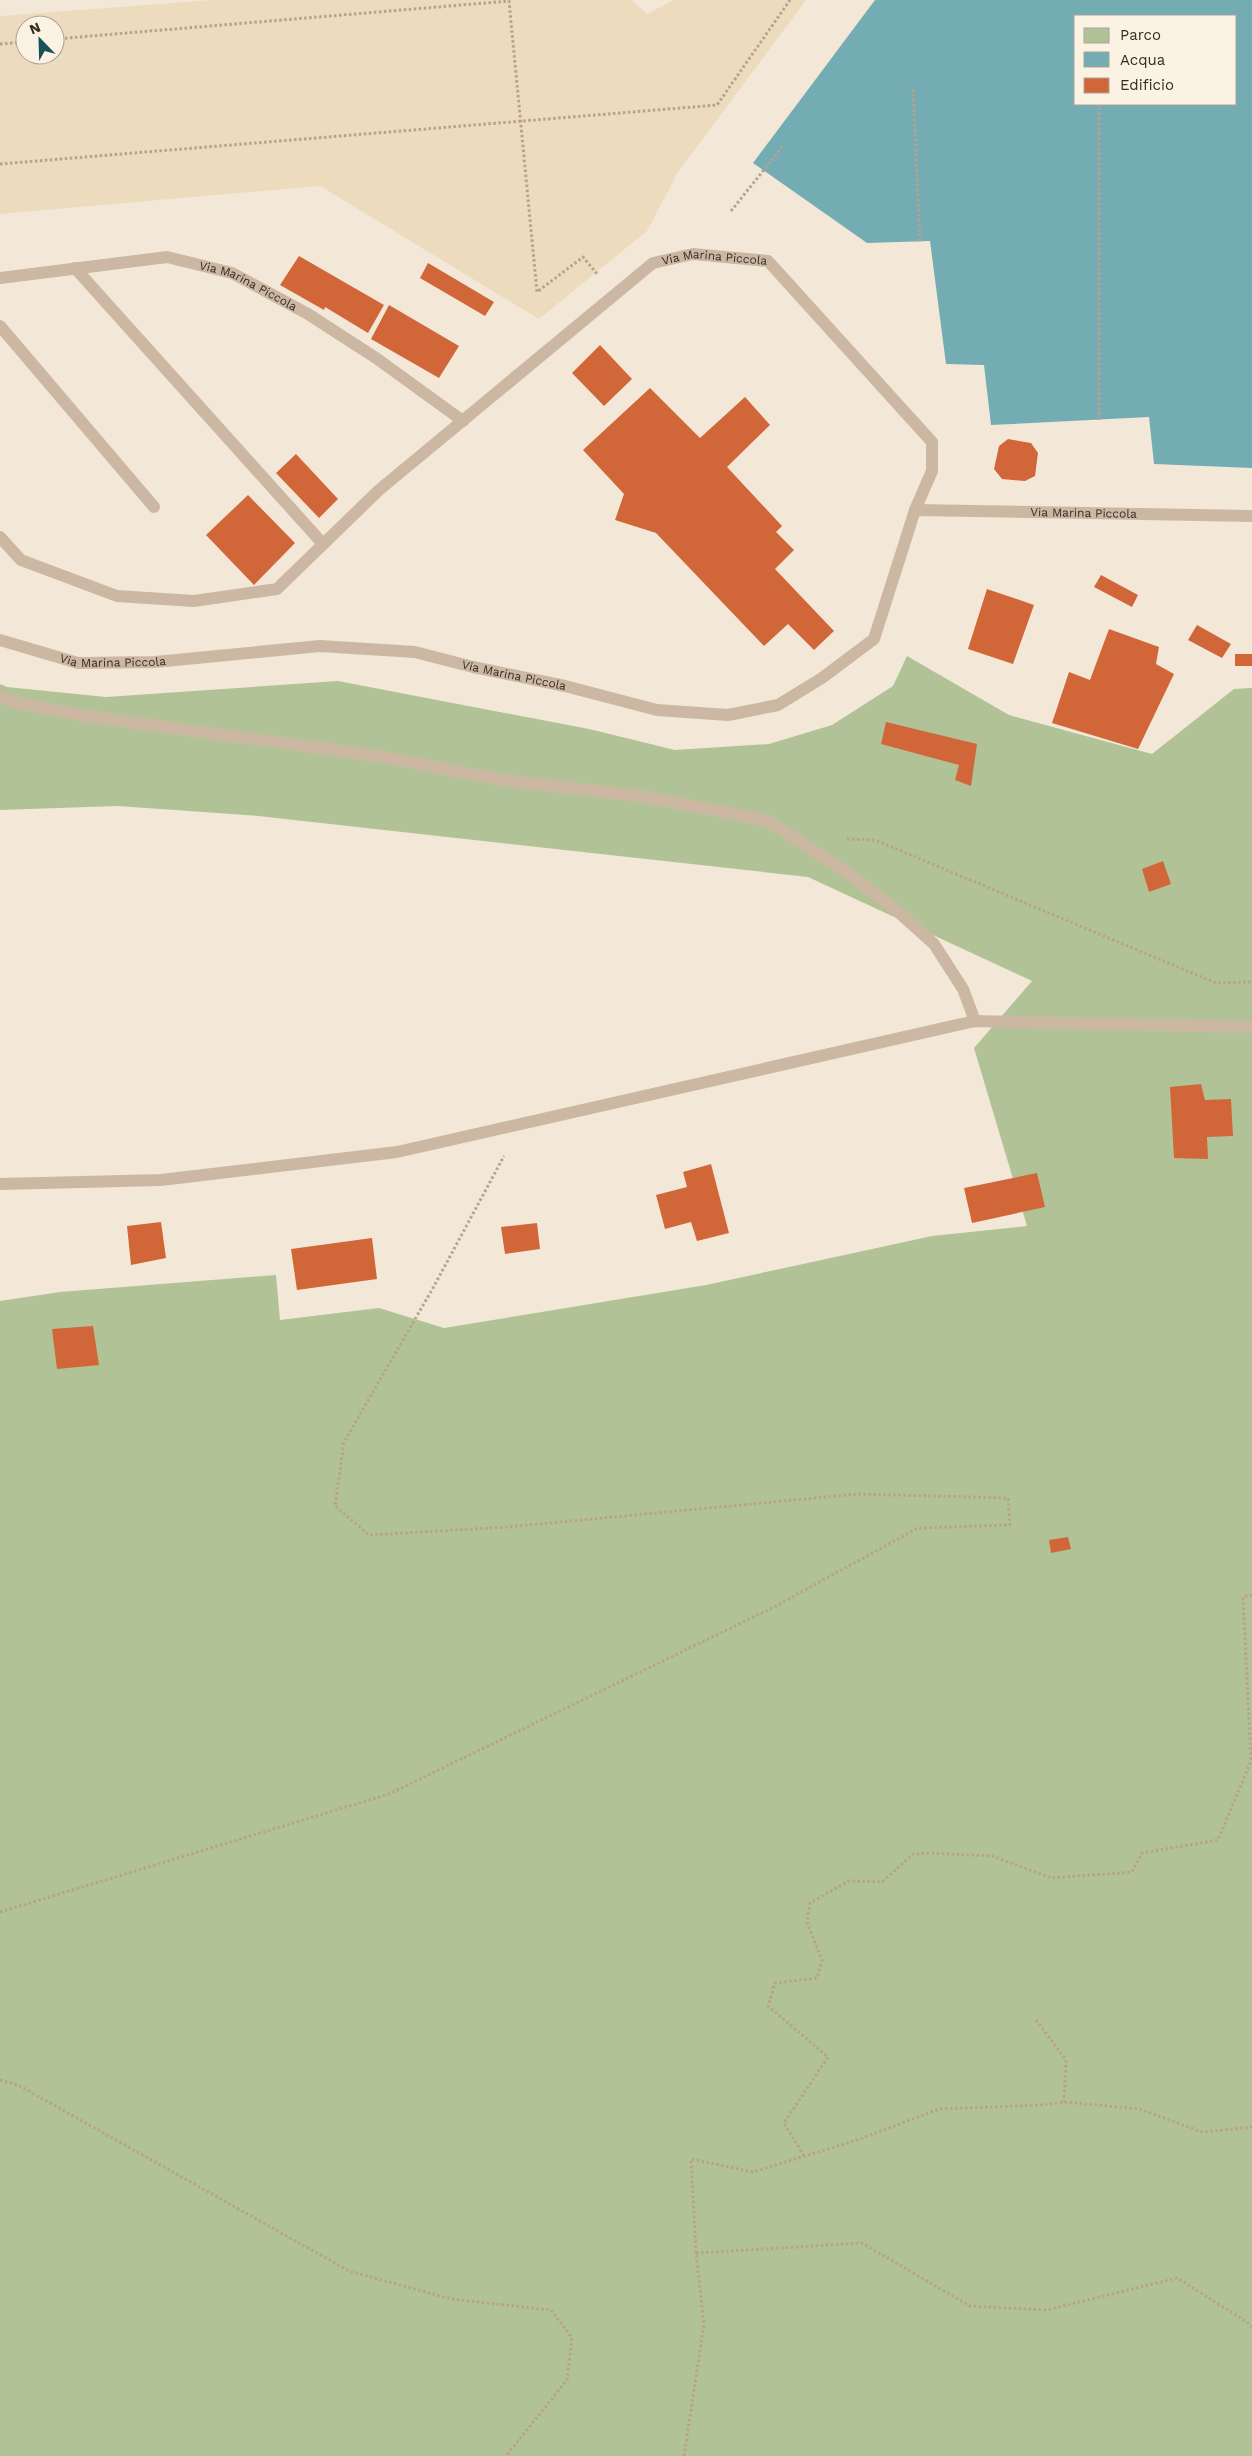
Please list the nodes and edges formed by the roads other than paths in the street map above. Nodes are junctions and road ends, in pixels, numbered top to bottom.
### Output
1 (75, 268) junction
2 (0, 278) edge
3 (0, 326) edge
4 (463, 421) junction
5 (154, 507) dead end
6 (915, 510) junction
7 (1252, 516) edge
8 (0, 537) edge
9 (323, 544) junction
10 (0, 640) edge
11 (0, 697) edge
12 (975, 1021) junction
13 (1252, 1027) edge
14 (0, 1184) edge

1 - 2 lane, Via Marina Piccola
1 - 4 lane, Via Marina Piccola
1 - 9 lane
3 - 5 lane
4 - 6 lane, Via Marina Piccola
4 - 9 lane, Via Marina Piccola
6 - 7 lane, Via Marina Piccola
6 - 10 lane, Via Marina Piccola
8 - 9 lane, Via Marina Piccola
11 - 12 lane
12 - 13 lane
12 - 14 lane

